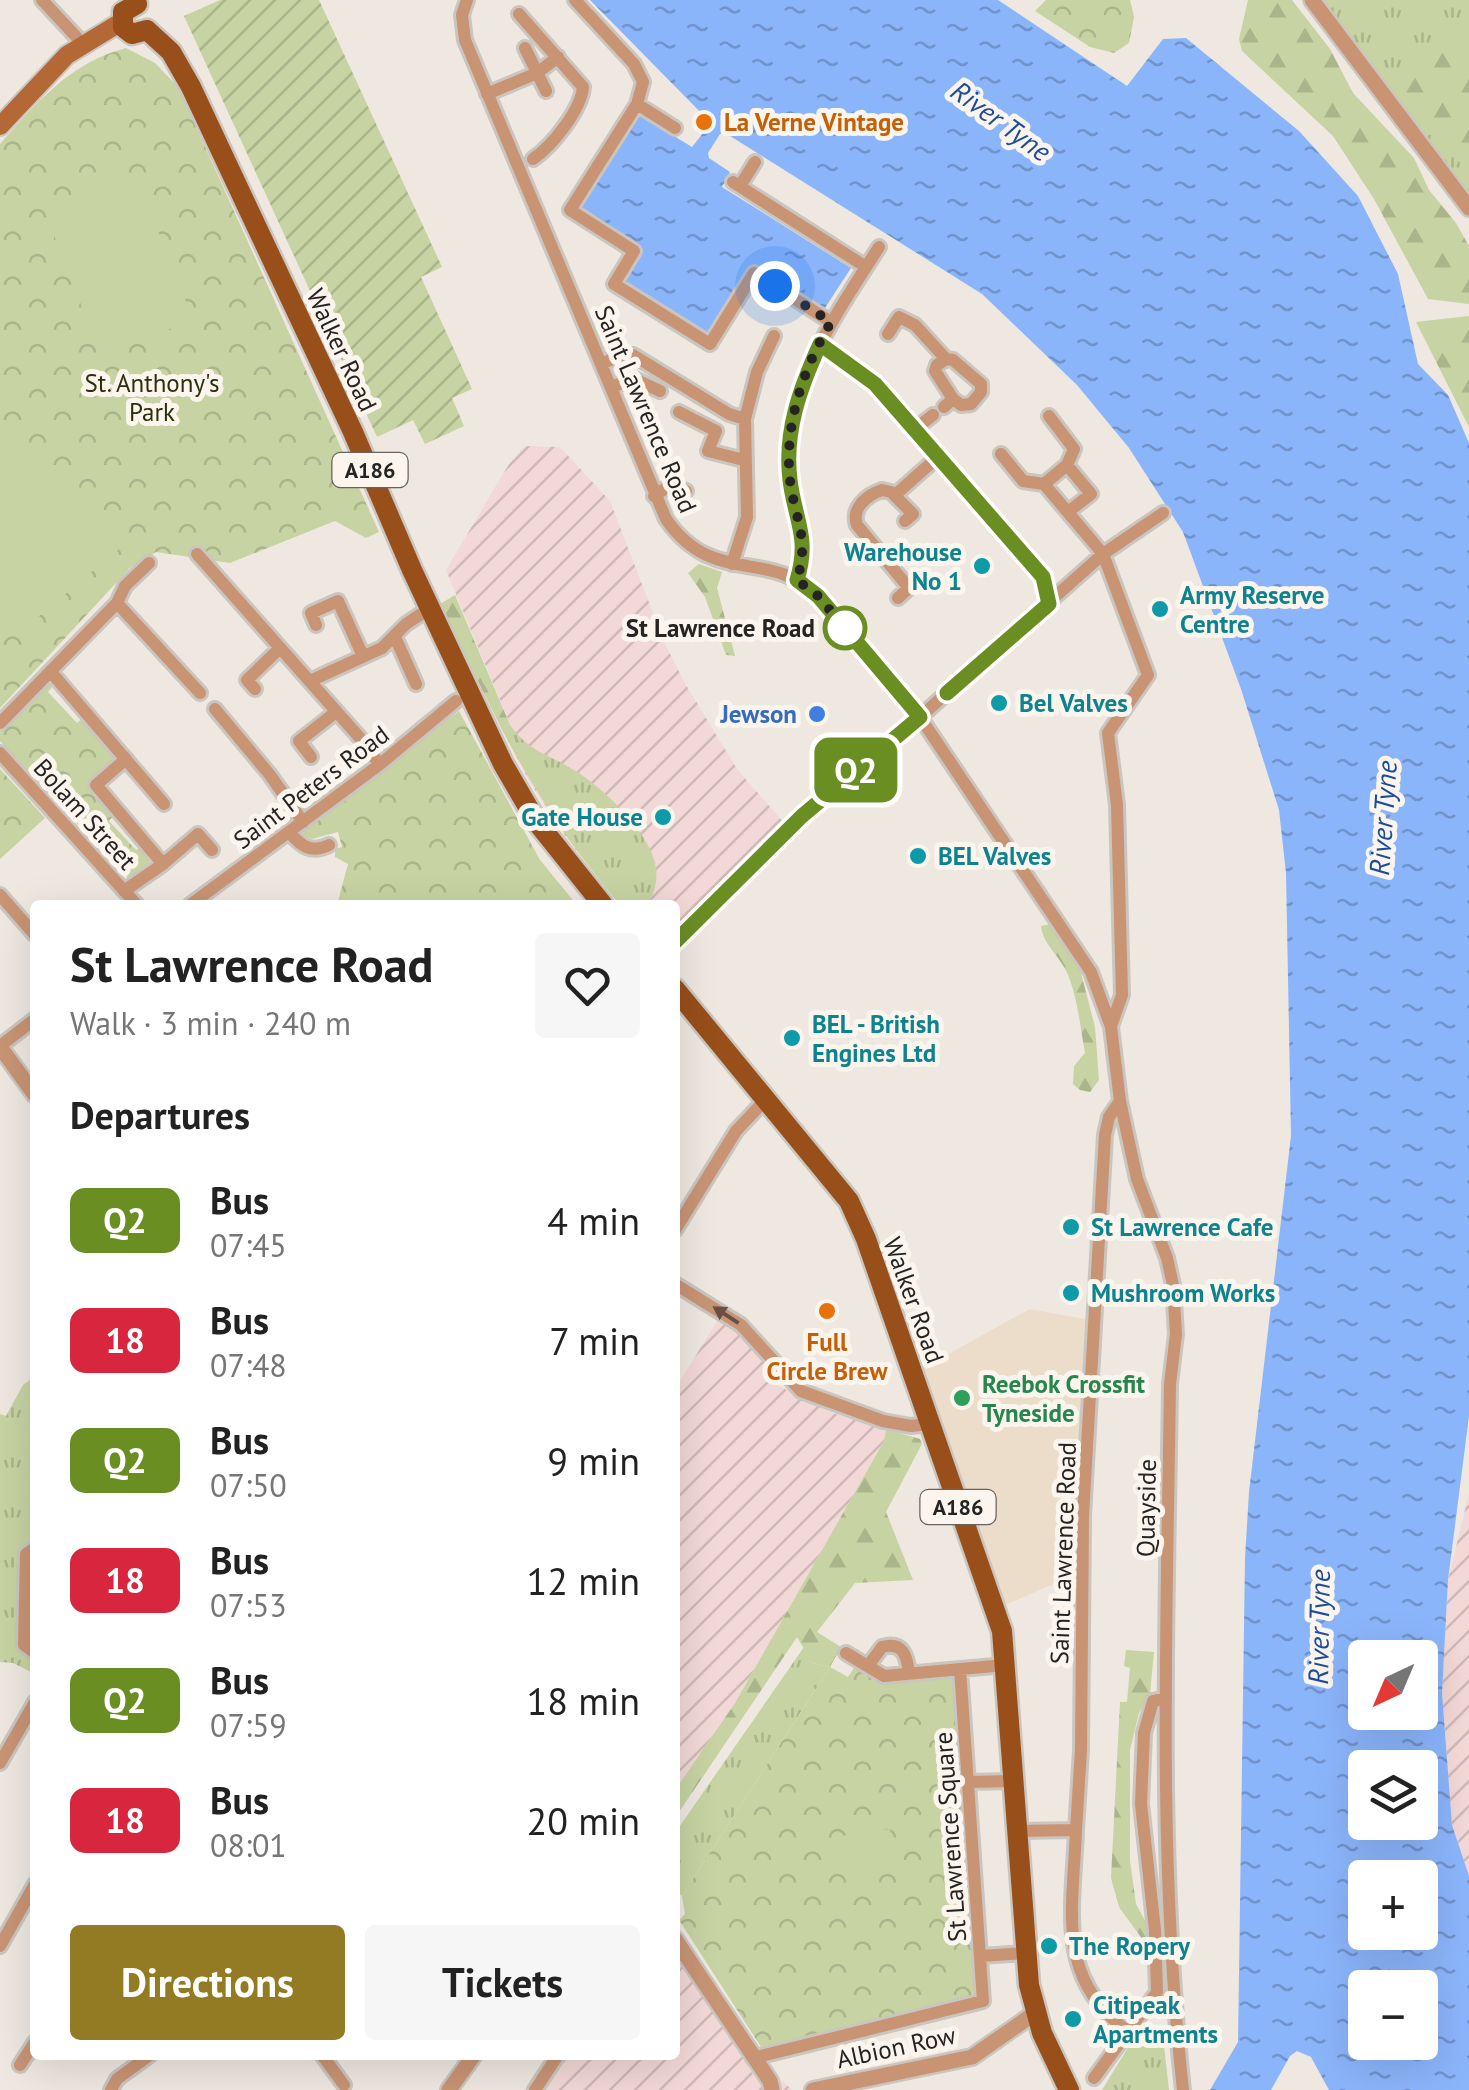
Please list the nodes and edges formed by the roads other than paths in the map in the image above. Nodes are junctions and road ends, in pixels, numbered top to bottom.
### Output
1 (42, 0) edge
2 (467, 0) edge
3 (575, 0) edge
4 (1312, 0) edge
5 (137, 2) edge
6 (519, 14) dead end
7 (122, 22) junction
8 (146, 30) junction
9 (82, 44) junction
10 (526, 48) dead end
11 (558, 57) junction
12 (536, 72) junction
13 (546, 91) dead end
14 (487, 94) junction
15 (637, 104) junction
16 (0, 126) edge
17 (675, 128) dead end
18 (533, 160) dead end
19 (755, 162) dead end
20 (1469, 208) edge
21 (879, 247) dead end
22 (866, 267) junction
23 (831, 322) junction
24 (888, 334) dead end
25 (774, 336) dead end
26 (820, 344) junction
27 (946, 358) junction
28 (601, 364) junction
29 (611, 387) junction
30 (660, 391) dead end
31 (943, 407) junction
32 (679, 412) dead end
33 (1048, 416) dead end
34 (745, 419) junction
35 (916, 428) junction
36 (1001, 454) dead end
37 (939, 456) junction
38 (744, 460) junction
39 (1067, 465) junction
40 (1044, 484) junction
41 (686, 491) dead end
42 (895, 495) junction
43 (654, 496) junction
44 (1068, 512) junction
45 (1164, 514) dead end
46 (905, 521) dead end
47 (197, 554) dead end
48 (1103, 554) junction
49 (149, 563) dead end
50 (732, 564) junction
51 (797, 580) junction
52 (898, 598) dead end
53 (116, 603) junction
54 (1049, 604) junction
55 (430, 608) junction
56 (316, 625) dead end
57 (395, 636) junction
58 (280, 648) junction
59 (364, 656) junction
60 (51, 672) junction
61 (310, 682) junction
62 (416, 684) dead end
63 (255, 689) dead end
64 (200, 693) dead end
65 (456, 702) dead end
66 (215, 709) dead end
67 (336, 712) junction
68 (920, 717) junction
69 (0, 723) edge
70 (0, 753) edge
71 (311, 757) dead end
72 (126, 760) junction
73 (377, 761) dead end
74 (164, 804) dead end
75 (303, 822) junction
76 (289, 832) junction
77 (328, 846) dead end
78 (212, 850) dead end
79 (163, 864) junction
80 (124, 891) junction
81 (0, 895) edge
82 (132, 900) edge
83 (197, 900) edge
84 (599, 900) edge
85 (30, 928) edge
86 (680, 937) edge
87 (1091, 972) joint
88 (680, 996) edge
89 (30, 1023) edge
90 (1111, 1027) junction
91 (0, 1047) edge
92 (30, 1088) edge
93 (766, 1098) junction
94 (1120, 1101) junction
95 (680, 1222) edge
96 (680, 1287) edge
97 (930, 1424) junction
98 (30, 1551) edge
99 (30, 1649) edge
100 (846, 1652) dead end
101 (1006, 1665) junction
102 (868, 1666) junction
103 (960, 1669) junction
104 (908, 1673) junction
105 (1166, 1698) junction
106 (30, 1711) edge
107 (0, 1763) edge
108 (969, 1782) junction
109 (1013, 1782) junction
110 (1076, 1830) junction
111 (1017, 1831) junction
112 (30, 1893) edge
113 (0, 1946) edge
114 (680, 1947) edge
115 (1025, 1954) junction
116 (981, 1956) junction
117 (1035, 2013) junction
118 (1129, 2032) junction
119 (30, 2050) edge
120 (754, 2058) junction
121 (143, 2060) edge
122 (326, 2060) edge
123 (470, 2060) edge
124 (555, 2060) edge
125 (20, 2066) dead end
126 (1094, 2078) dead end
127 (344, 2085) dead end
128 (111, 2090) edge
129 (449, 2090) edge
130 (535, 2090) edge
131 (772, 2090) edge
132 (814, 2090) edge
133 (1069, 2090) edge
134 (1187, 2090) edge

1 - 9 street
2 - 14 street, Saint Lawrence Road
3 - 15 street
4 - 20 street
5 - 7 main road
5 - 8 main road
6 - 11 street
7 - 8 main road
7 - 9 main road
8 - 55 main road, Walker Road / A186
9 - 16 main road
10 - 12 street
11 - 12 street
11 - 18 street
12 - 13 street
12 - 14 street
14 - 28 street, Saint Lawrence Road
15 - 17 street
15 - 23 street
19 - 22 street
21 - 22 street
22 - 23 street
23 - 26 street
24 - 27 street
25 - 34 street
26 - 35 street
26 - 51 street
27 - 31 street
27 - 31 street
28 - 29 street, Saint Lawrence Road
28 - 34 street
29 - 30 street
29 - 43 street, Saint Lawrence Road
31 - 35 street
32 - 38 street
33 - 39 street
34 - 38 street
35 - 37 street
36 - 40 street
37 - 42 street
37 - 54 street
38 - 50 street
39 - 40 street
39 - 44 street
40 - 44 street
41 - 43 street
42 - 46 street
42 - 52 street
43 - 50 street, Saint Lawrence Road
44 - 48 street
45 - 48 street
47 - 58 street
48 - 54 street
48 - 90 street
49 - 53 street
50 - 51 street, Saint Lawrence Road
51 - 68 street, Saint Lawrence Road
53 - 60 street
53 - 64 street
54 - 68 street
55 - 57 street
55 - 84 main road, Walker Road / A186
56 - 59 street
57 - 59 street
57 - 62 street
58 - 61 street
58 - 63 street
59 - 61 street
60 - 69 street
60 - 72 street
61 - 67 street
65 - 75 street, Saint Peters Road
66 - 75 street
67 - 71 street
67 - 73 street
68 - 86 street
68 - 87 street, Saint Lawrence Road
70 - 80 street, Bolam Street
72 - 74 street
72 - 79 street
75 - 76 street, Saint Peters Road
76 - 77 street
76 - 83 street, Saint Peters Road
78 - 79 street
79 - 80 street
80 - 82 street, Bolam Street
81 - 85 street
87 - 90 street, Quayside
88 - 93 main road, Walker Road / A186
89 - 91 street
90 - 94 street, Quayside
91 - 92 street
93 - 95 street
93 - 97 main road, Walker Road / A186
94 - 105 street, Quayside
94 - 110 street, Saint Lawrence Road
97 -> 96 street
97 - 101 main road, Walker Road / A186
98 - 99 street
100 - 102 street
101 - 103 street
101 - 109 main road, Walker Road / A186
102 - 104 street
102 - 104 street
103 - 104 street
103 - 108 street, St Lawrence Square
105 - 118 street
105 - 134 street, Quayside
106 - 107 street
108 - 109 street
108 - 116 street, St Lawrence Square
109 - 111 main road, Walker Road / A186
110 - 111 street
110 - 118 street, Saint Lawrence Road
111 - 115 main road, Walker Road / A186
112 - 113 street
114 - 120 street
115 - 116 street
115 - 117 main road, Walker Road / A186
116 - 120 street, St Lawrence Square
117 - 132 street, Albion Row
117 - 133 main road, Walker Road / A186
118 - 126 street
119 - 125 street
120 - 131 street
121 - 128 street
122 - 127 street
123 - 129 street
124 - 130 street

